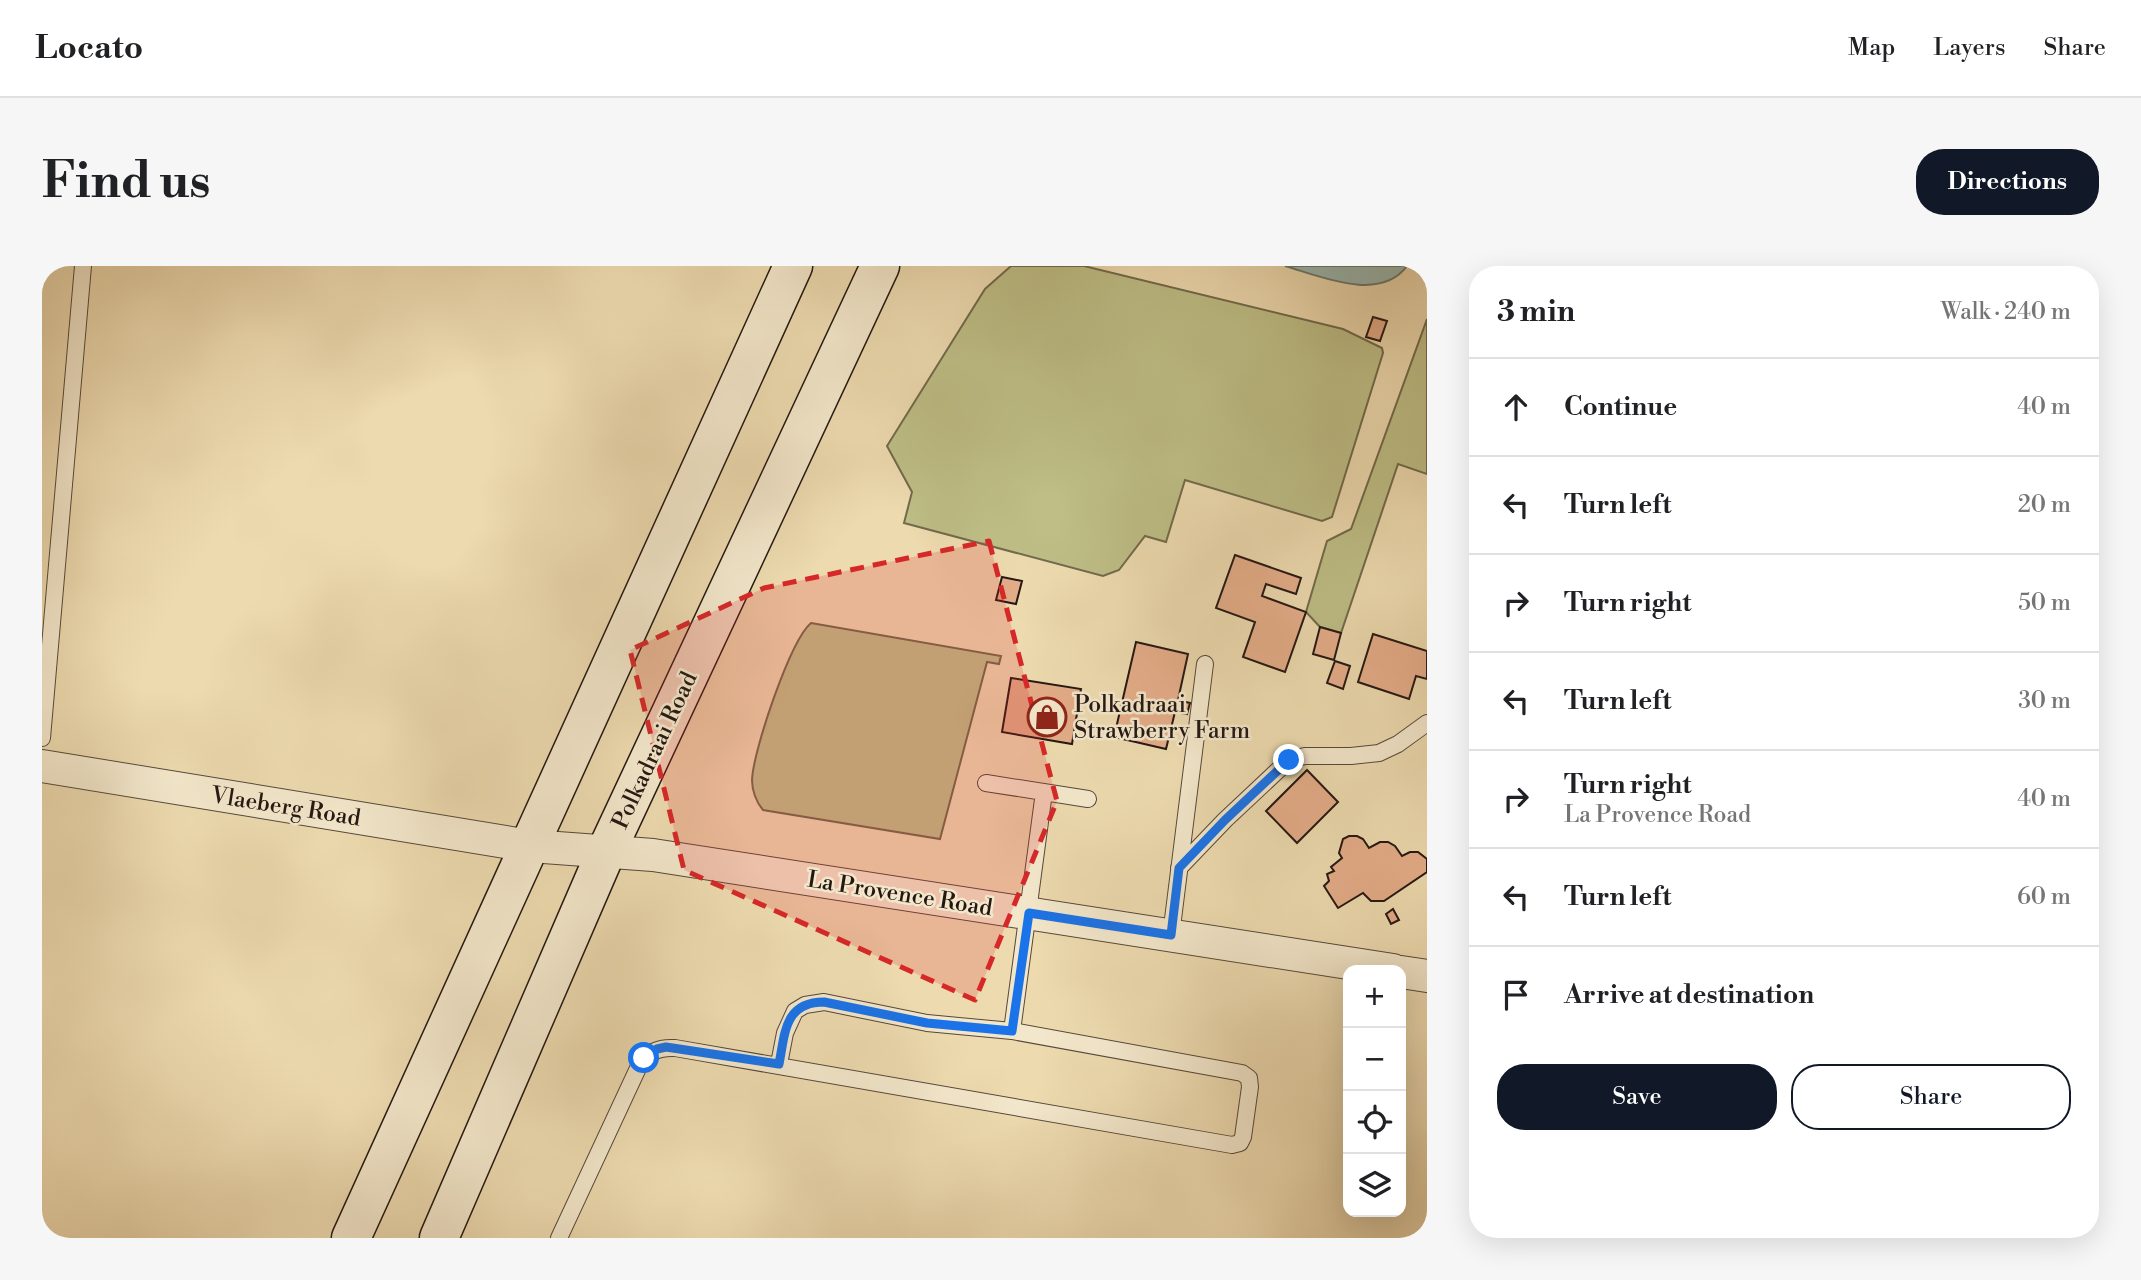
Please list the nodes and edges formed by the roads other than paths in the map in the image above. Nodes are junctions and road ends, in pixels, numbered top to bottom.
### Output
1 (83, 266) edge
2 (793, 266) edge
3 (880, 266) edge
4 (1205, 664) dead end
5 (1427, 723) edge
6 (42, 738) edge
7 (42, 766) edge
8 (986, 783) dead end
9 (1044, 792) junction
10 (1088, 799) dead end
11 (530, 846) junction
12 (606, 852) junction
13 (1179, 868) junction
14 (1029, 913) junction
15 (1171, 935) junction
16 (1360, 965) edge
17 (1406, 973) edge
18 (1427, 976) edge
19 (1012, 1031) junction
20 (779, 1064) junction
21 (351, 1238) edge
22 (439, 1238) edge
23 (559, 1238) edge

1 - 6 lane
2 - 11 main road
3 - 12 main road, Polkadraai Road
4 - 13 lane
5 - 13 lane
7 - 11 street, Vlaeberg Road
8 - 9 lane
9 - 10 lane
9 - 14 lane
11 - 12 street, La Provence Road
11 - 21 main road
12 - 14 street, La Provence Road
12 - 22 main road, Polkadraai Road
13 - 15 lane
14 - 15 street, La Provence Road
14 - 19 lane
15 - 16 street, La Provence Road
17 - 18 street
19 - 20 lane
19 - 20 lane
20 - 23 lane

